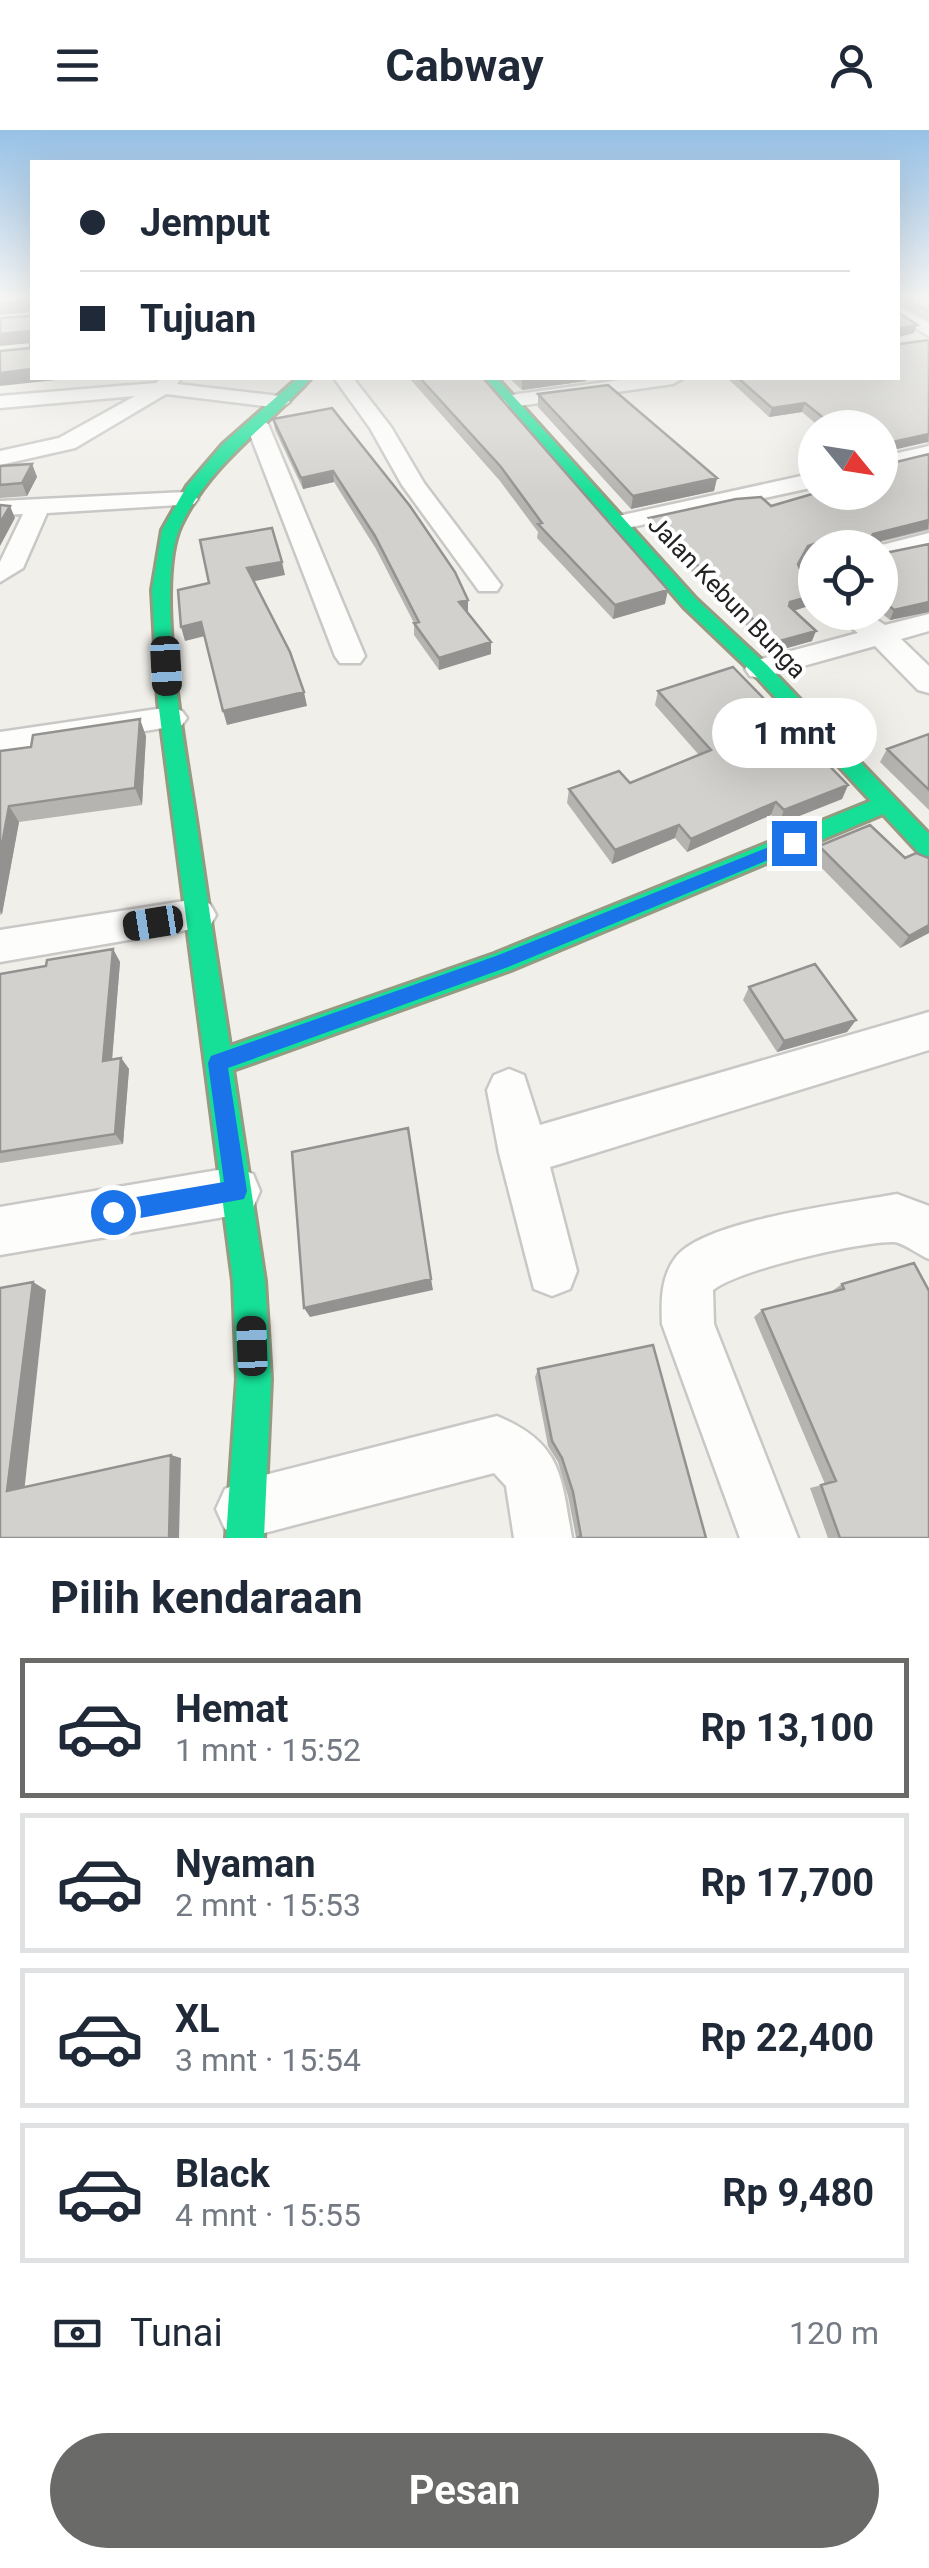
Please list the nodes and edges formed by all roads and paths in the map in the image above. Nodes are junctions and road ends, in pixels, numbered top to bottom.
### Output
1 (303, 380) edge
2 (344, 380) edge
3 (493, 380) edge
4 (658, 380) edge
5 (167, 382) edge
6 (511, 401) junction
7 (0, 402) edge
8 (280, 402) junction
9 (257, 424) junction
10 (929, 453) edge
11 (0, 458) edge
12 (898, 460) edge
13 (798, 484) edge
14 (186, 499) junction
15 (38, 507) junction
16 (0, 508) edge
17 (618, 523) junction
18 (929, 540) edge
19 (898, 548) edge
20 (0, 574) edge
21 (488, 586) dead end
22 (929, 622) edge
23 (874, 630) edge
24 (880, 634) junction
25 (350, 656) dead end
26 (760, 669) junction
27 (929, 683) edge
28 (171, 718) junction
29 (0, 743) edge
30 (887, 804) junction
31 (929, 850) edge
32 (197, 915) junction
33 (0, 946) edge
34 (929, 1032) edge
35 (218, 1063) junction
36 (508, 1090) dead end
37 (522, 1153) junction
38 (236, 1191) junction
39 (0, 1231) edge
40 (929, 1234) edge
41 (552, 1271) dead end
42 (245, 1523) edge
43 (543, 1538) edge
44 (769, 1538) edge

1 - 8 street
2 - 21 street
3 - 6 street, Jalan Kebun Bunga
4 - 6 street
5 - 7 street
5 - 8 street
5 - 11 street
6 - 17 street, Jalan Kebun Bunga
8 - 9 street
9 - 14 street
9 - 25 street
10 - 12 street
13 - 17 street
14 - 15 street
14 - 28 street
15 - 16 street
15 - 20 street
17 - 26 street, Jalan Kebun Bunga
18 - 19 street
22 - 24 street
23 - 24 street
24 - 26 street
24 - 27 street
26 - 30 street, Jalan Kebun Bunga
28 - 29 street
28 - 32 street
30 - 31 street, Jalan Kebun Bunga
30 - 35 street
32 - 33 street
32 - 35 street
34 - 37 street
35 - 38 street
36 - 37 street
37 - 41 street
38 - 39 street
38 - 42 street
40 - 44 street
42 - 43 street

